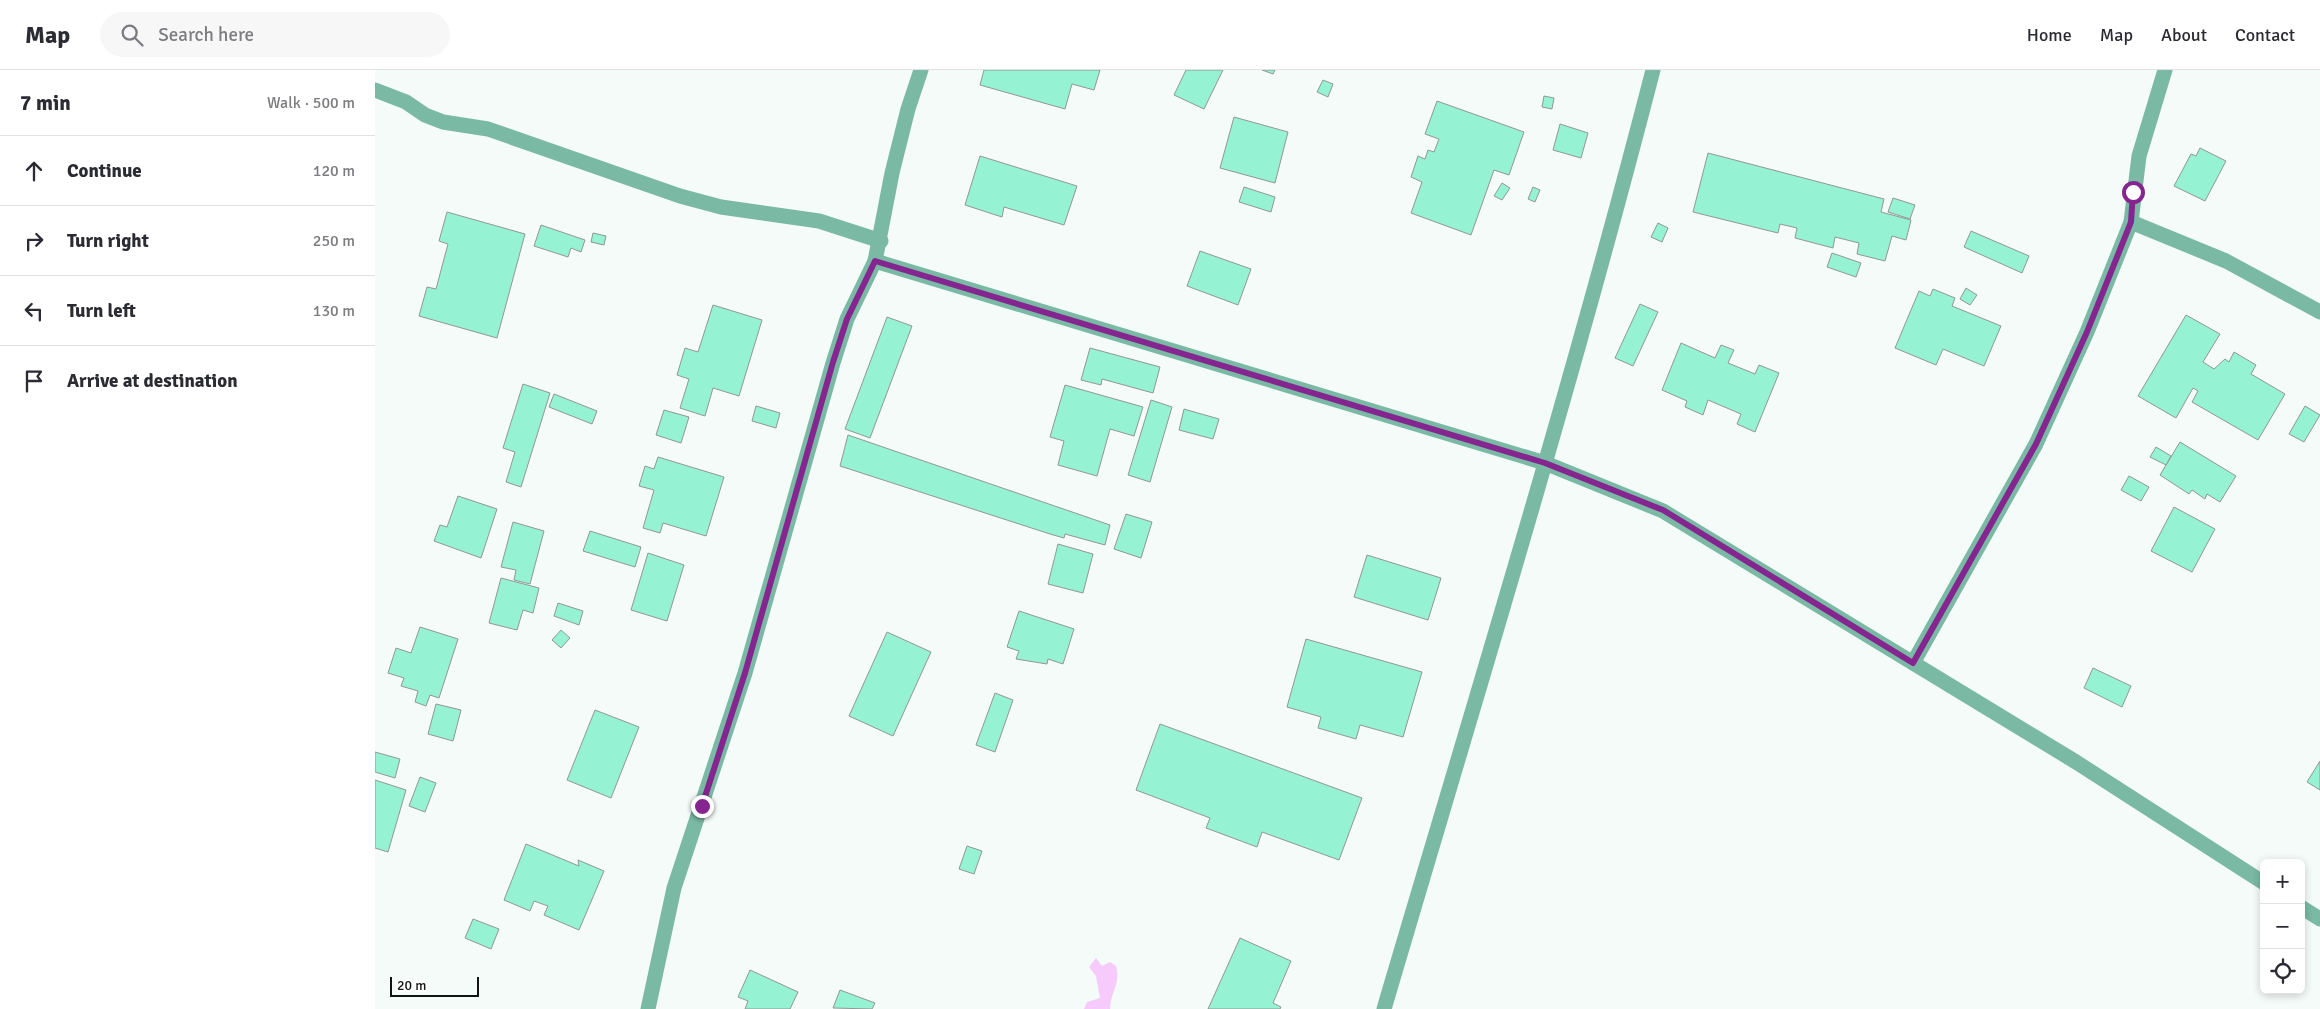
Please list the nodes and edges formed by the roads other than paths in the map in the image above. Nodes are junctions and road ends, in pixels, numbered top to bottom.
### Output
1 (921, 70) edge
2 (1653, 70) edge
3 (2165, 70) edge
4 (375, 90) edge
5 (2131, 222) junction
6 (881, 241) junction
7 (875, 261) junction
8 (2320, 312) edge
9 (1545, 463) junction
10 (1913, 663) junction
11 (2260, 879) edge
12 (2305, 910) edge
13 (2320, 919) edge
14 (648, 1009) edge
15 (1384, 1009) edge

1 - 6 street
2 - 9 street
3 - 5 street
4 - 6 street
5 - 8 street
5 - 10 street
6 - 7 street
7 - 9 street
7 - 14 street
9 - 10 street
9 - 15 street
10 - 11 street
12 - 13 street

